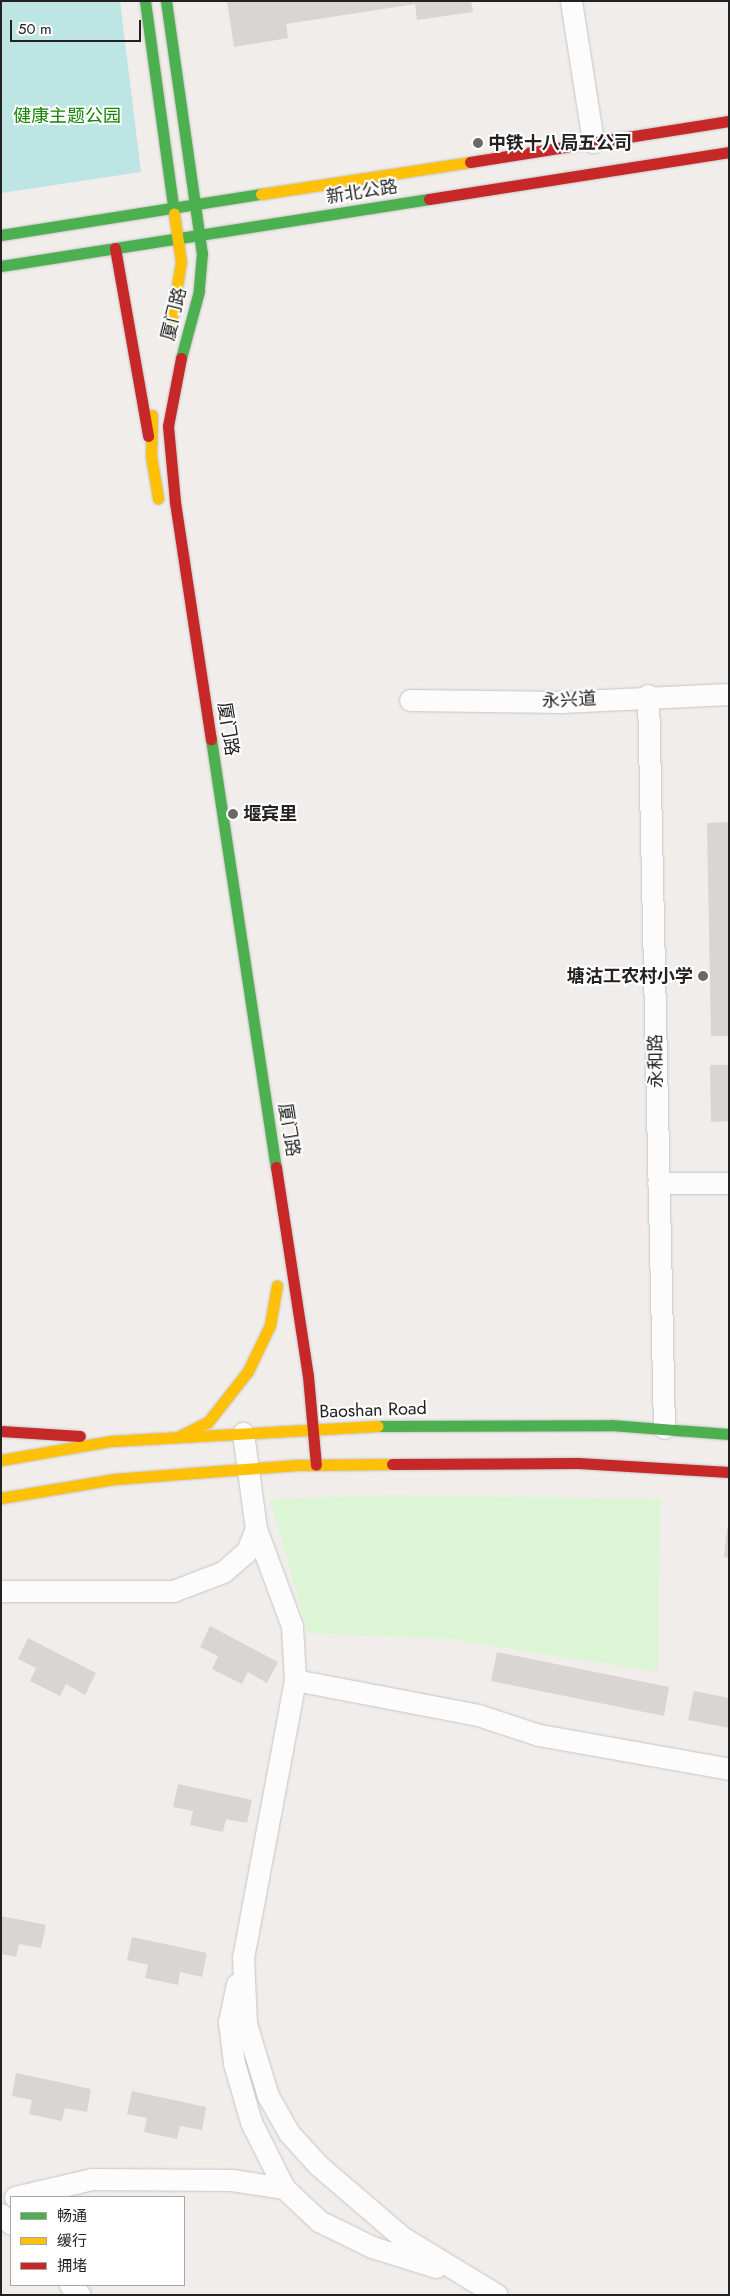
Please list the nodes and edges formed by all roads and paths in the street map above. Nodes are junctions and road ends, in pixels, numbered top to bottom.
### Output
1 (145, 1) edge
2 (166, 1) edge
3 (572, 1) edge
4 (729, 121) edge
5 (593, 142) junction
6 (729, 152) edge
7 (196, 204) junction
8 (173, 208) junction
9 (1, 234) edge
10 (201, 235) junction
11 (178, 238) junction
12 (115, 248) junction
13 (1, 266) edge
14 (168, 338) dead end
15 (154, 398) dead end
16 (151, 456) junction
17 (160, 514) dead end
18 (729, 694) edge
19 (648, 695) junction
20 (410, 700) dead end
21 (658, 1183) junction
22 (729, 1183) edge
23 (282, 1324) dead end
24 (295, 1414) dead end
25 (664, 1428) junction
26 (297, 1430) junction
27 (314, 1430) junction
28 (1, 1431) edge
29 (243, 1433) junction
30 (729, 1434) edge
31 (180, 1436) junction
32 (111, 1441) junction
33 (299, 1456) junction
34 (1, 1460) edge
35 (316, 1465) junction
36 (246, 1467) junction
37 (729, 1472) edge
38 (1, 1498) edge
39 (256, 1529) junction
40 (1, 1591) edge
41 (295, 1680) junction
42 (729, 1769) edge
43 (243, 1957) junction
44 (284, 2188) junction
45 (19, 2196) edge
46 (1, 2214) edge
47 (10, 2223) edge
48 (466, 2277) junction
49 (71, 2286) edge
50 (80, 2295) edge
51 (497, 2295) edge

1 - 8 main road, 厦门路
2 - 7 main road, 厦门路
3 - 5 street
4 - 5 main road, 新北公路
5 - 7 main road, 新北公路
6 - 10 main road, 新北公路
7 - 8 main road, 新北公路
7 - 10 main road, 厦门路
8 - 9 main road, 新北公路
8 - 11 main road, 厦门路
10 - 11 main road, 新北公路
10 - 27 main road, 厦门路
11 - 12 main road, 新北公路
11 - 14 main road, 厦门路
12 - 13 main road, 新北公路
12 - 16 main road
15 - 16 main road
16 - 17 main road
18 - 19 street, 永兴道
19 - 20 street, 永兴道
19 - 21 street, 永和路
21 - 22 street
21 - 25 street, 永和路
23 - 31 main road
24 - 26 main road
25 - 27 main road, Baoshan Road
25 - 30 main road, Baoshan Road
26 - 27 main road, Baoshan Road
26 - 29 main road, Baoshan Road
26 - 33 main road
27 - 35 main road, 厦门路
28 - 32 main road
29 - 31 main road, Baoshan Road
29 - 36 street
31 - 32 main road, Baoshan Road
32 - 34 main road, Baoshan Road
33 - 35 main road
33 - 36 main road
35 - 37 main road
36 - 38 main road
36 - 39 street
39 - 40 street
39 - 41 street
41 - 42 street
41 - 43 street
43 - 44 street
43 - 48 street
44 - 45 street
44 - 48 street
46 - 47 street
48 - 51 street
49 - 50 street

